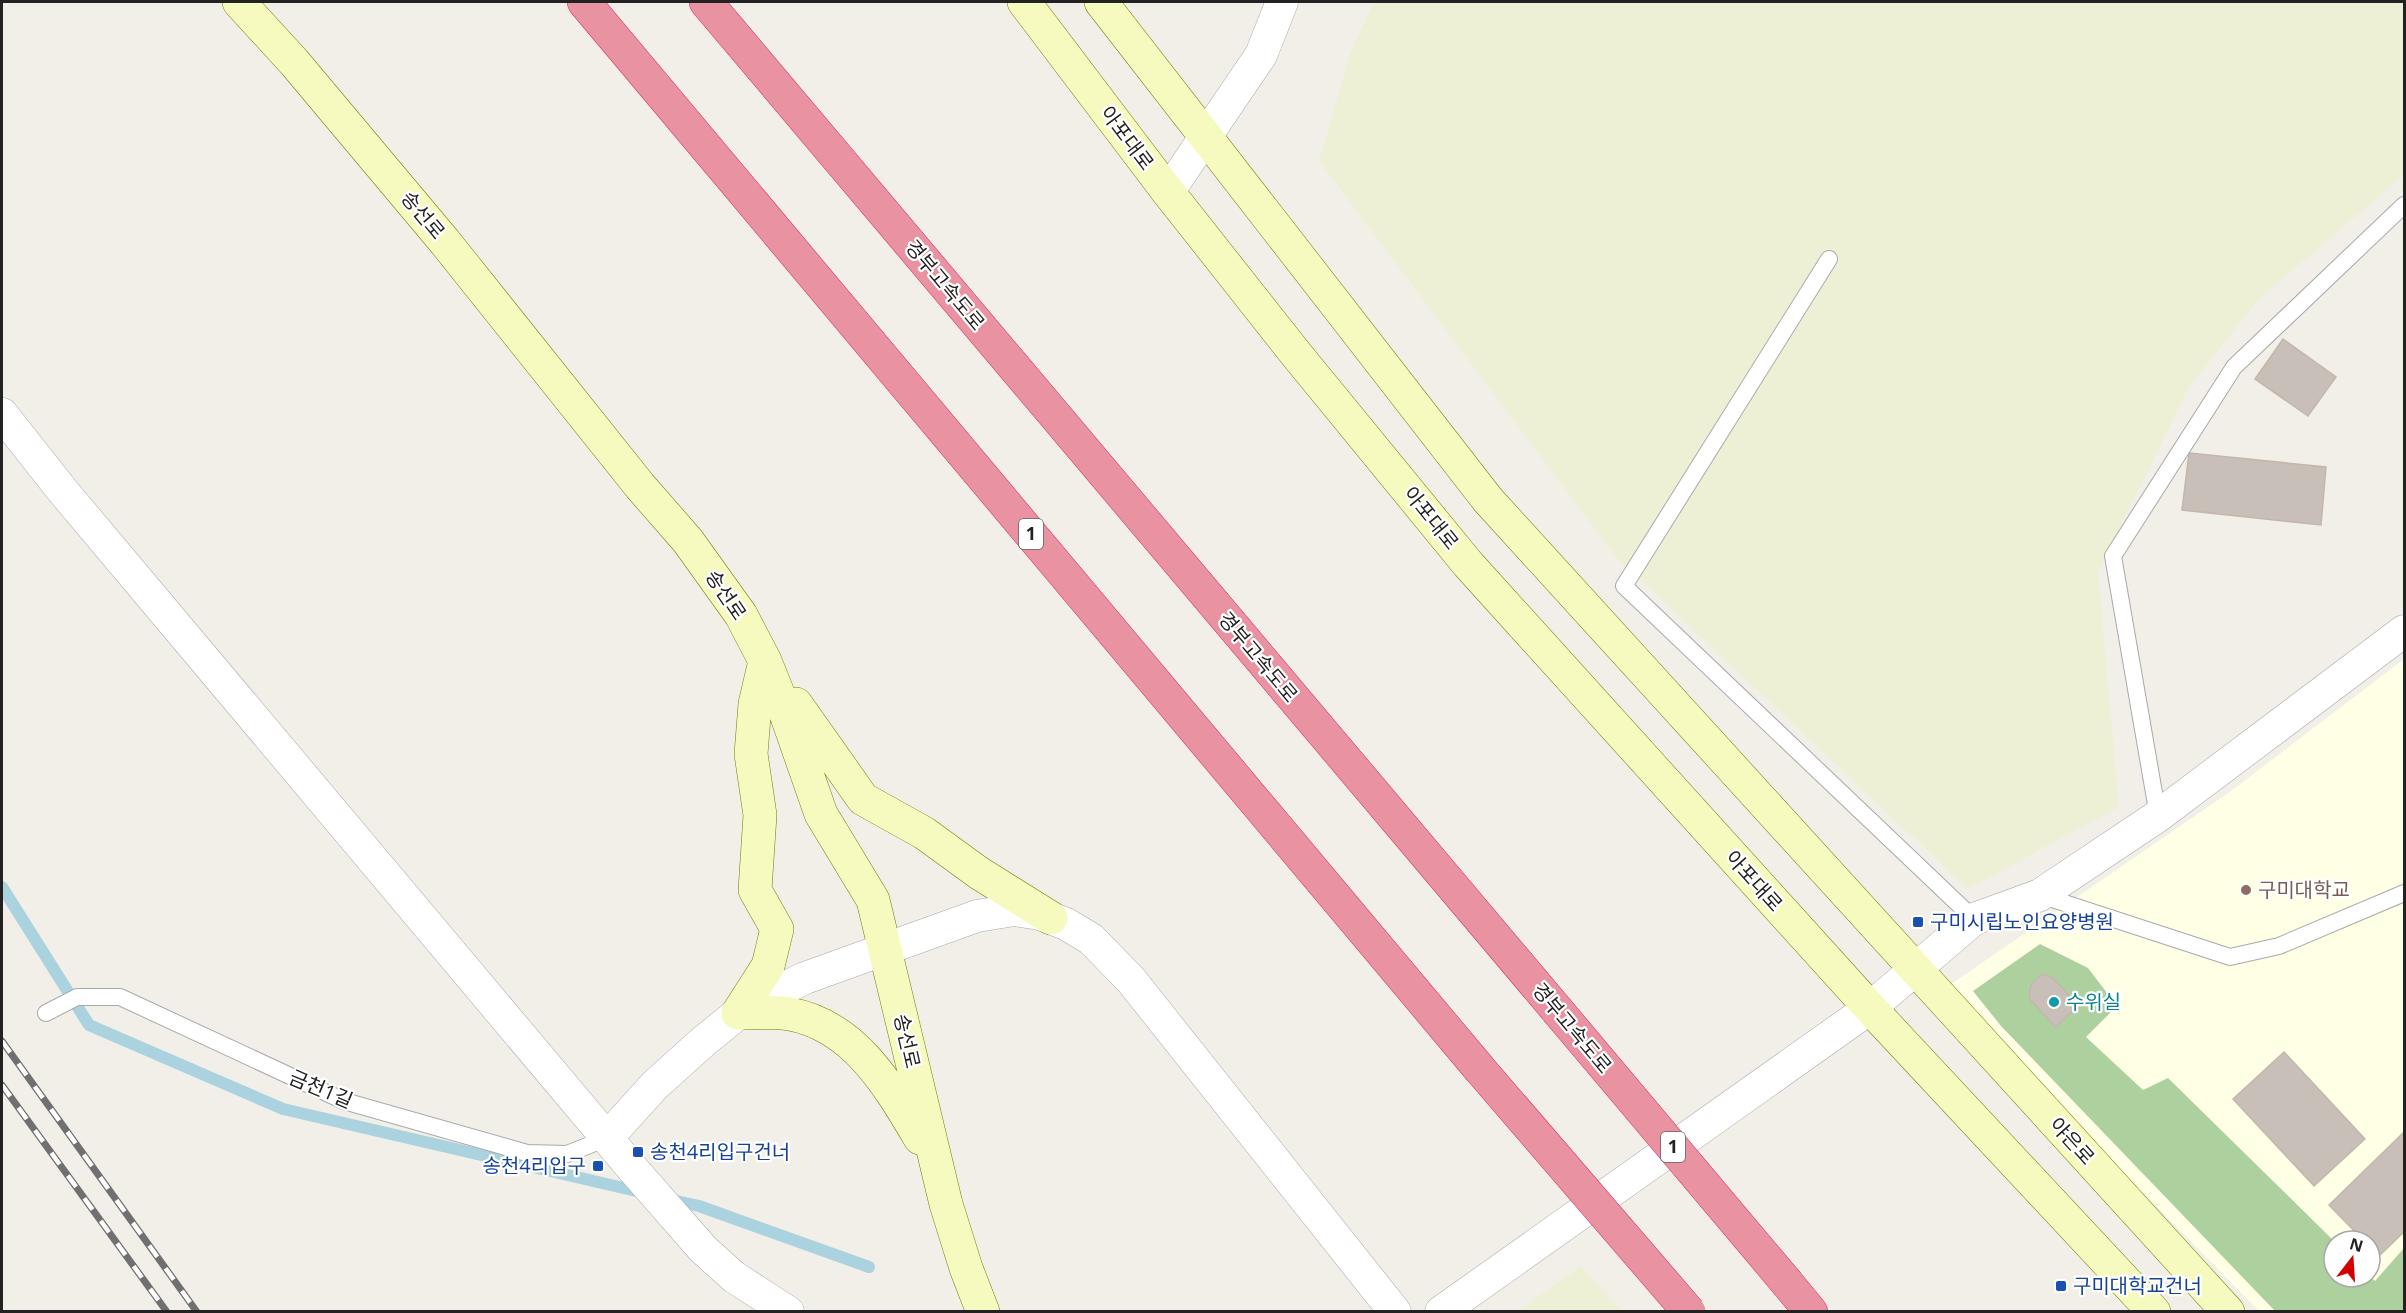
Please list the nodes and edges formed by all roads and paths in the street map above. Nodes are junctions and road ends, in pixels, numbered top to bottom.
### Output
1 (239, 2) edge
2 (584, 2) edge
3 (706, 2) edge
4 (1023, 2) edge
5 (1101, 2) edge
6 (1282, 2) edge
7 (1206, 136) junction
8 (1168, 192) junction
9 (2404, 205) edge
10 (1829, 259) dead end
11 (2, 414) edge
12 (2404, 632) edge
13 (765, 661) junction
14 (2158, 816) junction
15 (2404, 893) edge
16 (2040, 895) junction
17 (1052, 918) junction
18 (1974, 919) junction
19 (885, 948) junction
20 (1915, 970) junction
21 (1870, 1008) junction
22 (45, 1013) dead end
23 (738, 1014) junction
24 (607, 1138) junction
25 (937, 1168) junction
26 (788, 1311) edge
27 (983, 1311) edge
28 (1395, 1311) edge
29 (1441, 1311) edge
30 (1689, 1311) edge
31 (1811, 1311) edge
32 (2154, 1311) edge
33 (2228, 1311) edge

1 - 13 main road, 송선로
2 - 30 highway, 1, bridge
3 - 31 highway, 경부고속도로 / 1, bridge
4 - 8 main road, 아포대로
5 - 7 main road
6 - 7 street
7 - 8 street
7 - 20 main road
8 - 21 main road, 아포대로
9 - 14 lane
10 - 18 lane
11 - 24 street
12 - 14 street
13 - 17 main road
13 - 19 main road, 송선로
13 - 23 main road
14 - 16 street
15 - 16 lane
16 - 18 street
17 - 19 street
17 - 28 street
18 - 20 street
19 - 23 street
19 - 25 main road, 송선로
20 - 21 street
20 - 33 main road, 야은로
21 - 29 street
21 - 32 main road
22 - 24 lane, 금천1길
23 - 24 street
23 - 25 main road
24 - 26 street
25 - 27 main road, 송선로

